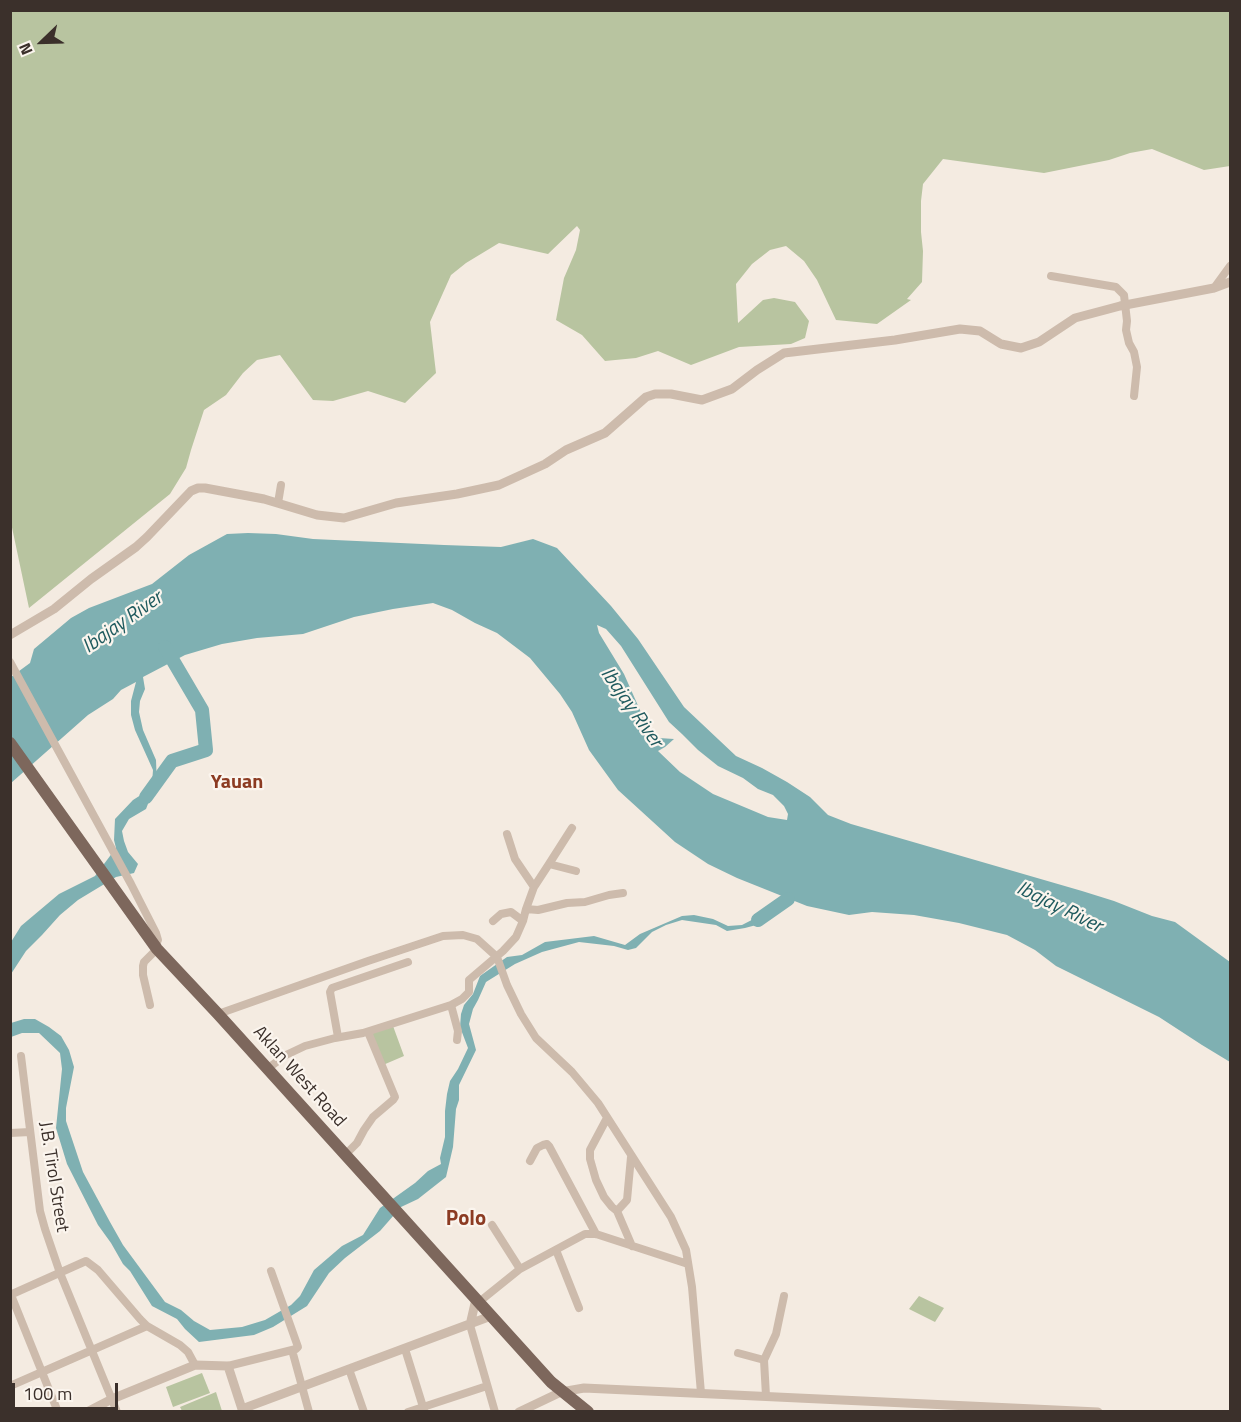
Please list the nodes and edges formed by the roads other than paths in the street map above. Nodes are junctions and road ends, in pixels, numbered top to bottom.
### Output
1 (1230, 266) edge
2 (1051, 276) dead end
3 (1230, 282) edge
4 (1214, 288) junction
5 (1125, 305) junction
6 (1134, 396) dead end
7 (281, 485) dead end
8 (278, 503) junction
9 (10, 635) edge
10 (12, 665) edge
11 (10, 743) edge
12 (572, 828) dead end
13 (507, 834) dead end
14 (549, 864) junction
15 (576, 870) dead end
16 (534, 886) junction
17 (623, 893) dead end
18 (526, 909) junction
19 (492, 921) dead end
20 (523, 921) junction
21 (156, 948) junction
22 (497, 957) junction
23 (408, 962) dead end
24 (150, 1005) dead end
25 (451, 1005) junction
26 (218, 1014) junction
27 (368, 1032) junction
28 (338, 1037) junction
29 (457, 1040) dead end
30 (21, 1056) dead end
31 (267, 1069) junction
32 (608, 1118) junction
33 (30, 1132) junction
34 (10, 1133) edge
35 (345, 1155) junction
36 (631, 1155) junction
37 (530, 1161) dead end
38 (617, 1211) junction
39 (492, 1225) dead end
40 (596, 1234) junction
41 (632, 1246) junction
42 (556, 1250) junction
43 (688, 1264) junction
44 (520, 1269) junction
45 (271, 1271) dead end
46 (60, 1273) junction
47 (11, 1295) edge
48 (784, 1296) dead end
49 (477, 1301) junction
50 (579, 1308) dead end
51 (491, 1316) junction
52 (470, 1325) junction
53 (147, 1326) junction
54 (405, 1349) junction
55 (92, 1350) junction
56 (292, 1350) junction
57 (738, 1353) dead end
58 (764, 1360) junction
59 (195, 1365) junction
60 (228, 1366) junction
61 (349, 1370) junction
62 (42, 1372) junction
63 (10, 1386) edge
64 (487, 1386) junction
65 (302, 1387) junction
66 (561, 1392) junction
67 (701, 1393) junction
68 (766, 1396) junction
69 (112, 1399) junction
70 (424, 1409) edge
71 (242, 1410) edge
72 (58, 1412) edge
73 (87, 1412) edge
74 (117, 1412) edge
75 (309, 1412) edge
76 (364, 1412) edge
77 (408, 1412) edge
78 (495, 1412) edge
79 (519, 1412) edge
80 (588, 1412) edge
81 (1098, 1412) edge

1 - 4 street
2 - 5 street
3 - 4 street
4 - 5 street
5 - 6 street
5 - 8 street
7 - 8 street
8 - 9 street
10 - 21 street
11 - 21 main road, Aklan West Road
12 - 14 street
13 - 16 street
14 - 15 street
14 - 16 street
16 - 18 street
17 - 18 street
18 - 20 street
19 - 20 street
20 - 22 street
21 - 24 street
21 - 26 main road, Aklan West Road
22 - 25 street
22 - 26 street
22 - 32 street
23 - 28 street
25 - 27 street
25 - 29 street
26 - 31 main road, Aklan West Road
27 - 28 street
27 - 35 street
28 - 31 street
30 - 33 street, J.B. Tirol Street
31 - 35 main road, Aklan West Road
32 - 36 street
32 - 38 street
33 - 34 street
33 - 46 street, J.B. Tirol Street
35 - 49 main road, Aklan West Road
36 - 38 street
36 - 43 street
37 - 40 street
38 - 41 street
39 - 44 street
40 - 41 street
40 - 42 street
41 - 43 street
42 - 44 street
42 - 50 street
43 - 67 street
44 - 49 street
45 - 56 street
46 - 47 street
46 - 53 street
46 - 55 street, J.B. Tirol Street
47 - 62 street
48 - 58 street
49 - 51 main road, Aklan West Road
49 - 52 street
51 - 52 street
51 - 66 main road, Aklan West Road
52 - 54 street
52 - 64 street
53 - 55 street
53 - 59 street
54 - 61 street
54 - 70 street
55 - 62 street
55 - 69 street, J.B. Tirol Street
56 - 60 street
56 - 65 street
57 - 58 street
58 - 68 street
59 - 60 street
59 - 69 street
60 - 71 street
61 - 65 street
61 - 76 street
62 - 63 street
62 - 72 street
64 - 70 street
64 - 78 street
65 - 71 street
65 - 75 street
66 - 67 street
66 - 79 street
66 - 80 main road, Aklan West Road
67 - 68 street
68 - 81 street
69 - 73 street
69 - 74 street, J.B. Tirol Street
70 - 77 street

